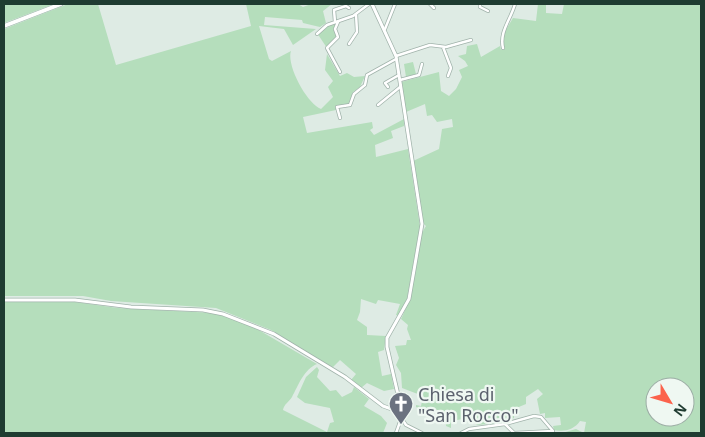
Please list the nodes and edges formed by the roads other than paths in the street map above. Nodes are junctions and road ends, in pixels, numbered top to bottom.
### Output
1 (61, 4) edge
2 (371, 4) edge
3 (395, 4) edge
4 (430, 4) edge
5 (480, 4) edge
6 (515, 4) edge
7 (349, 8) dead end
8 (434, 8) dead end
9 (488, 11) dead end
10 (356, 14) junction
11 (337, 22) junction
12 (4, 26) edge
13 (385, 29) junction
14 (317, 34) dead end
15 (471, 40) dead end
16 (349, 44) dead end
17 (443, 47) junction
18 (503, 48) dead end
19 (396, 57) junction
20 (422, 64) dead end
21 (340, 72) dead end
22 (399, 75) junction
23 (448, 76) dead end
24 (400, 80) junction
25 (400, 87) junction
26 (388, 88) dead end
27 (378, 105) dead end
28 (340, 118) dead end
29 (4, 300) edge
30 (397, 411) junction
31 (401, 419) junction
32 (505, 424) junction
33 (396, 433) edge
34 (422, 433) edge
35 (461, 433) edge
36 (514, 433) edge

1 - 12 main road
2 - 10 street
2 - 13 street
3 - 13 street
4 - 8 street
5 - 9 street
6 - 18 street
7 - 11 street
10 - 11 street
10 - 16 street
11 - 14 street
11 - 21 street
13 - 19 street
15 - 17 street
17 - 19 street
17 - 23 street
19 - 22 street
19 - 28 street
20 - 24 street
22 - 24 street
22 - 26 street
24 - 25 street
25 - 27 street
25 - 30 street
29 - 30 street
30 - 31 street
31 - 33 street
31 - 34 street
32 - 35 street
32 - 36 street
32 - 36 street

